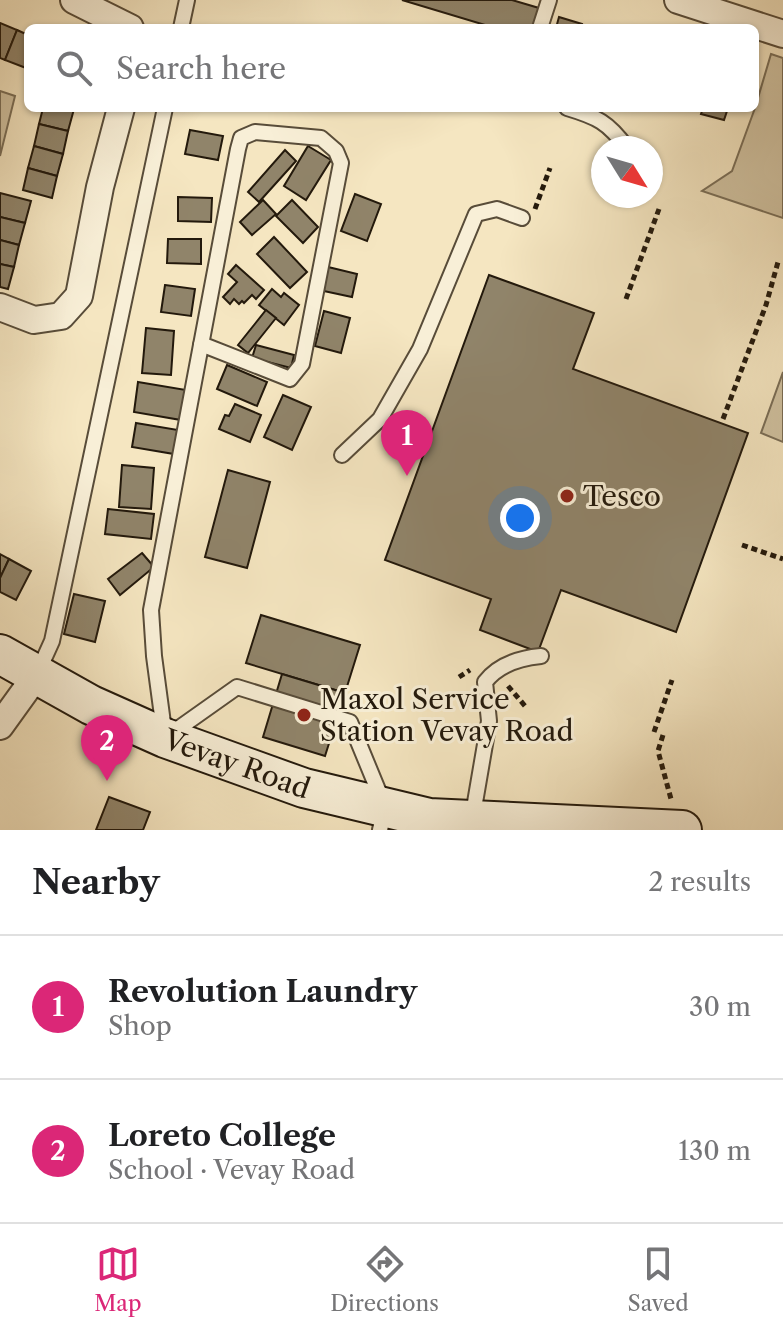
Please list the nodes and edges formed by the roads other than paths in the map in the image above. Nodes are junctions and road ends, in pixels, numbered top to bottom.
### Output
1 (74, 0) edge
2 (187, 0) edge
3 (549, 0) edge
4 (678, 0) edge
5 (122, 24) edge
6 (182, 24) edge
7 (541, 24) edge
8 (752, 24) edge
9 (759, 26) edge
10 (783, 34) edge
11 (120, 112) edge
12 (164, 112) edge
13 (580, 112) edge
14 (618, 136) edge
15 (526, 219) road end
16 (0, 307) edge
17 (201, 344) junction
18 (342, 455) dead end
19 (0, 654) edge
20 (541, 656) dead end
21 (36, 676) junction
22 (0, 726) edge
23 (165, 738) junction
24 (382, 819) edge
25 (471, 821) junction
26 (672, 830) edge
27 (682, 830) edge

1 - 5 street
2 - 6 lane
3 - 7 lane
4 - 8 street
9 - 10 street
11 - 16 street
12 - 21 lane
13 - 14 lane
15 - 18 lane
17 - 17 lane
17 - 23 lane
19 - 21 main road, Vevay Road
20 - 25 lane
21 - 22 street
21 - 23 main road, Vevay Road
23 - 24 main road, Vevay Road
23 - 24 lane
24 - 25 main road, Vevay Road
25 - 26 main road, Vevay Road
26 - 27 main road, Vevay Road

